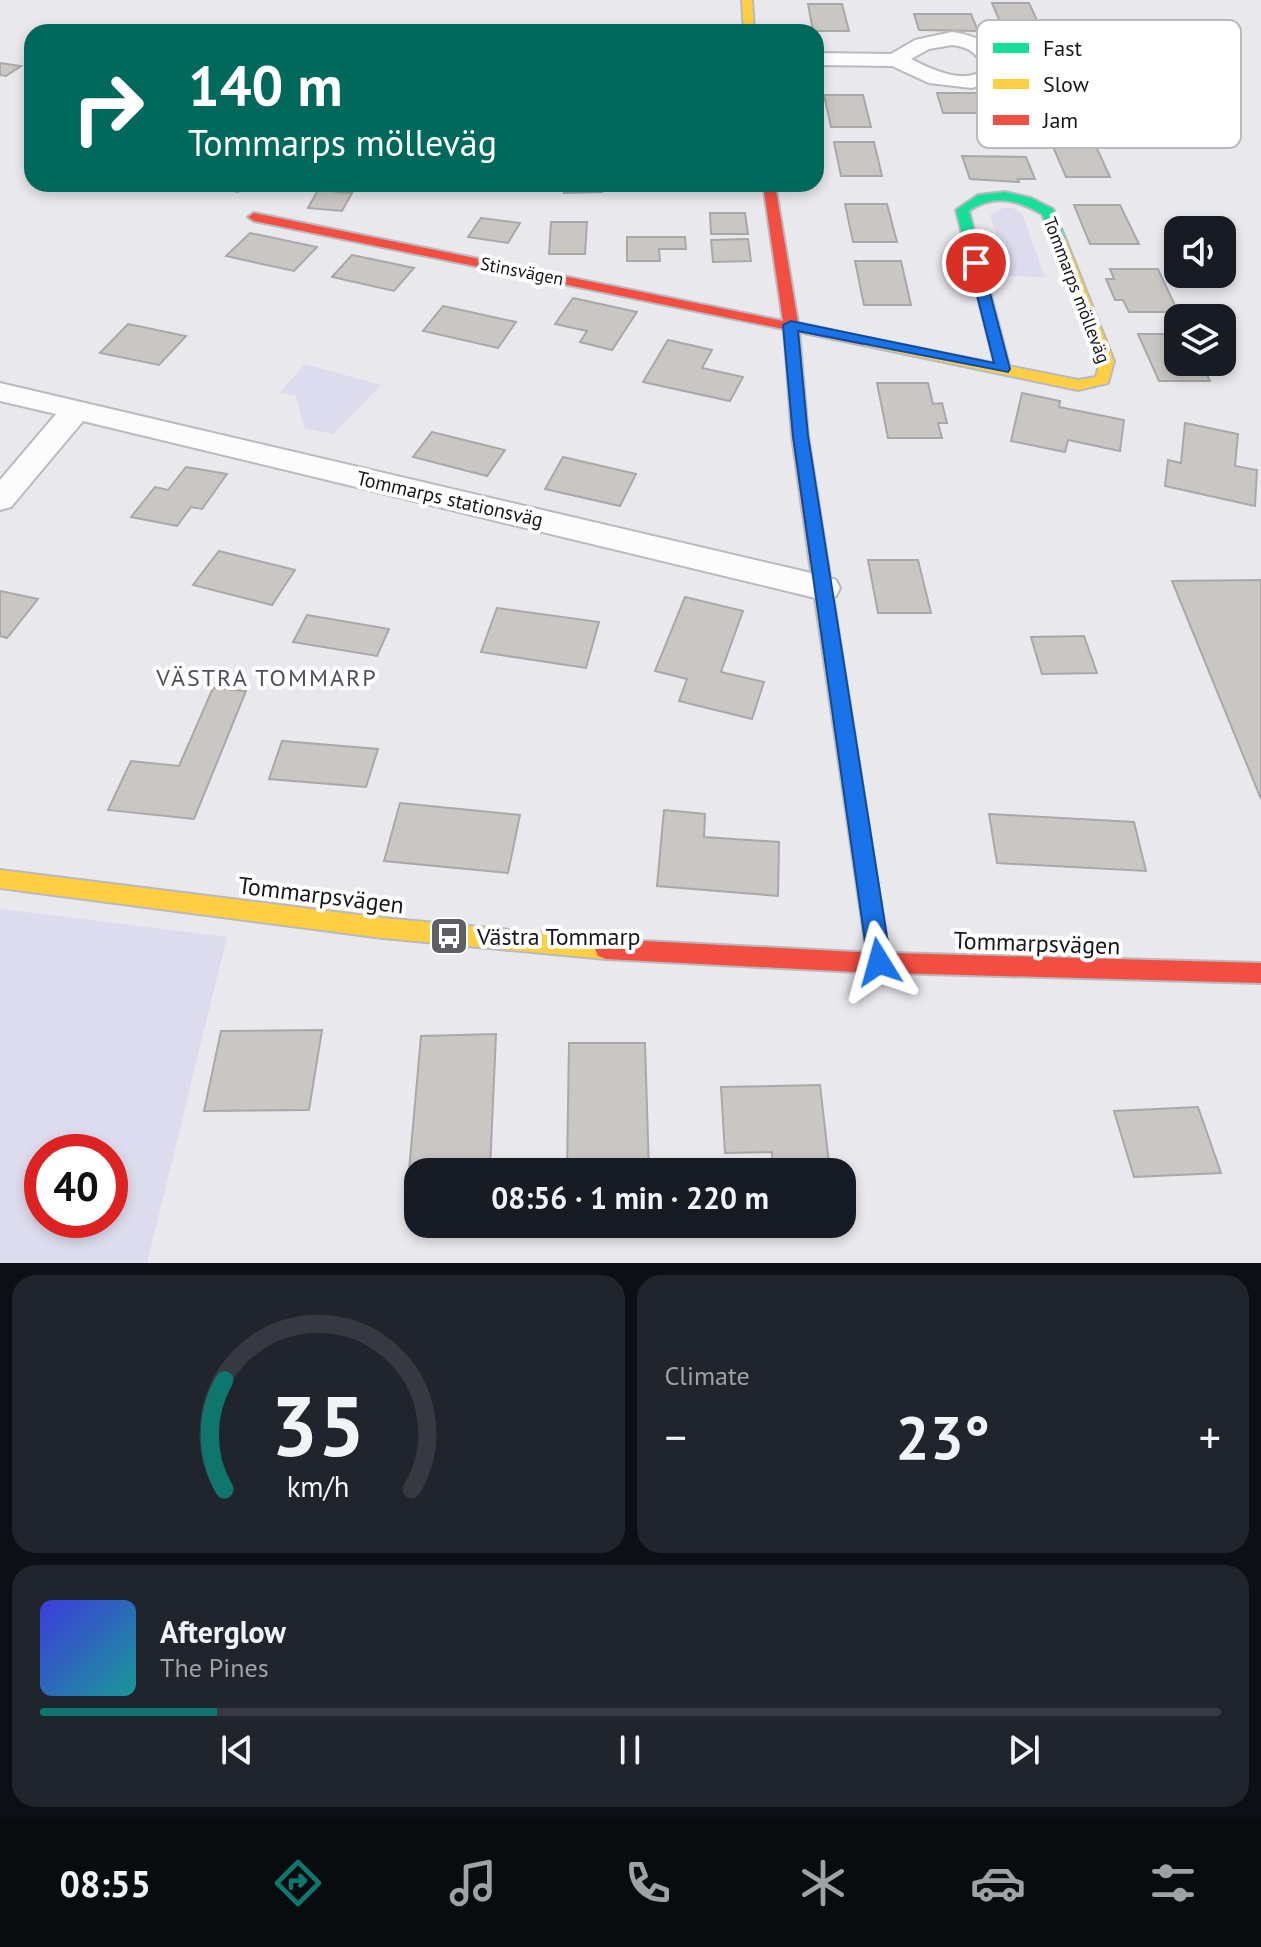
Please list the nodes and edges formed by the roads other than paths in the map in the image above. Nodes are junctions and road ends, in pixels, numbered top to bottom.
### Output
1 (747, 0) edge
2 (748, 24) edge
3 (824, 59) edge
4 (896, 60) dead end
5 (770, 192) edge
6 (254, 217) dead end
7 (791, 325) junction
8 (1003, 369) junction
9 (0, 392) edge
10 (76, 410) junction
11 (0, 500) edge
12 (824, 588) junction
13 (0, 879) edge
14 (879, 962) junction
15 (1261, 973) edge

1 - 2 street
3 - 4 street
5 - 7 street
6 - 7 street, Stinsvägen
7 - 8 street, Tommarps mölleväg
7 - 12 street
8 - 8 street, Tommarps mölleväg
9 - 10 street, Tommarps stationsväg
10 - 11 street
10 - 12 street, Tommarps stationsväg
12 - 14 street
13 - 14 street, Tommarpsvägen
14 - 15 street, Tommarpsvägen

